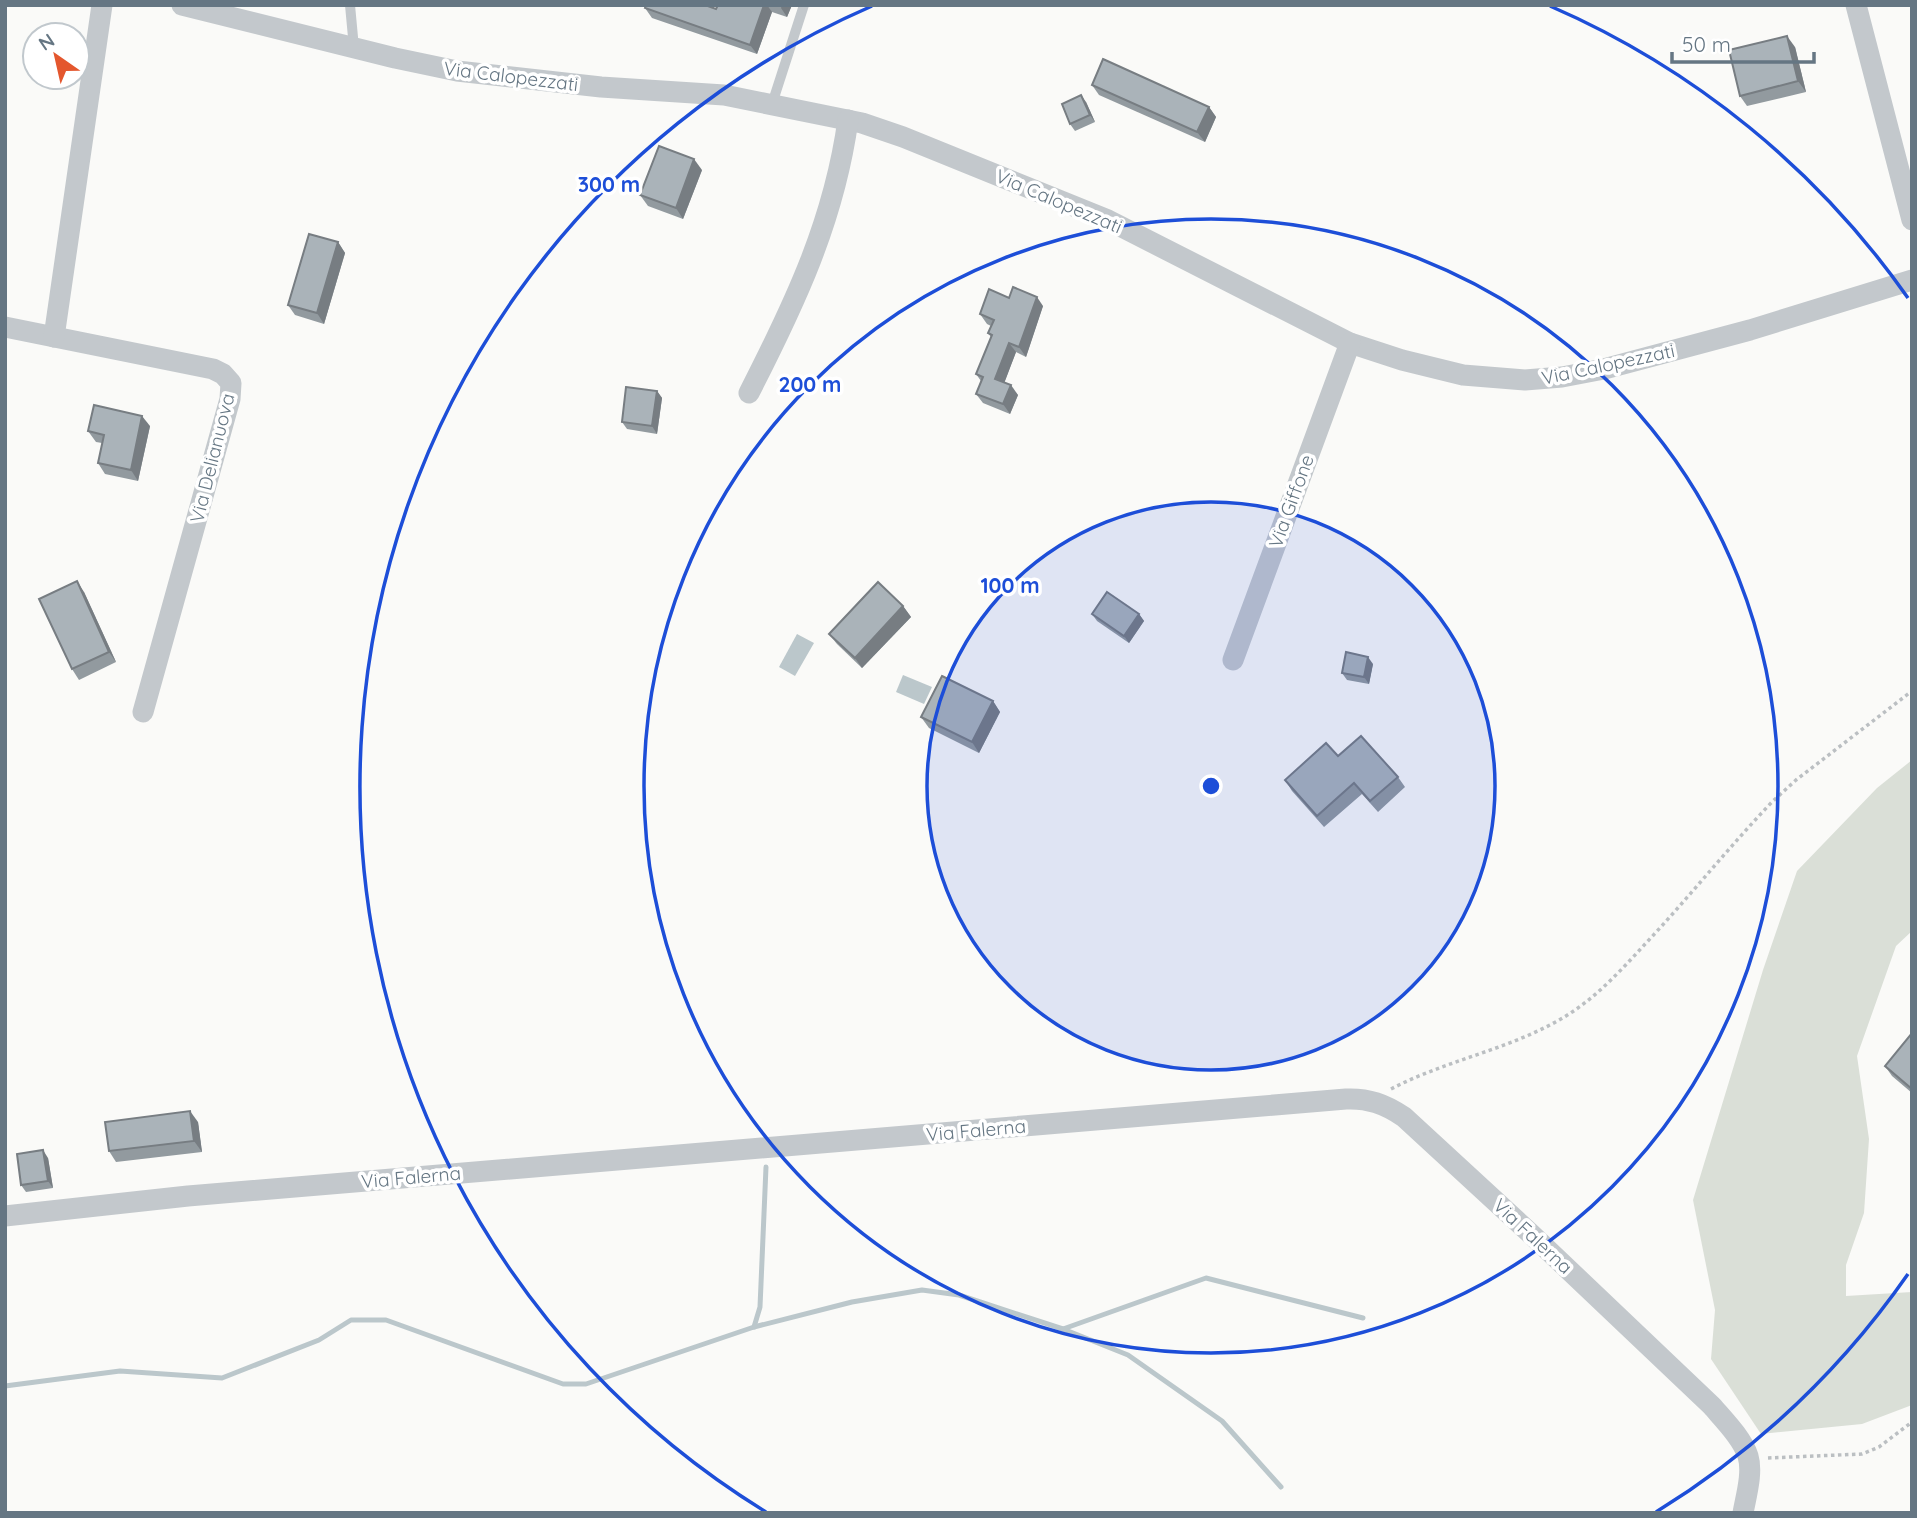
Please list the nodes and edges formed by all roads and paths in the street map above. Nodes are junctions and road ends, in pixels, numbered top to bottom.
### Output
1 (102, 5) edge
2 (182, 5) edge
3 (350, 5) edge
4 (804, 5) edge
5 (1856, 5) edge
6 (354, 48) junction
7 (772, 104) junction
8 (848, 120) junction
9 (1912, 220) edge
10 (1912, 280) edge
11 (5, 327) edge
12 (54, 337) junction
13 (1350, 343) junction
14 (748, 393) dead end
15 (1233, 660) dead end
16 (1912, 691) edge
17 (143, 712) dead end
18 (1370, 1100) junction
19 (5, 1216) edge
20 (1912, 1422) edge
21 (1748, 1458) junction
22 (1744, 1513) edge

1 - 12 street
2 - 6 street, Via Calopezzati
3 - 6 lane
4 - 7 lane
5 - 9 street
6 - 7 street, Via Calopezzati
7 - 8 street, Via Calopezzati
8 - 13 street, Via Calopezzati
8 - 14 street
10 - 13 street, Via Calopezzati
11 - 12 street
12 - 17 street, Via Delianuova
13 - 15 street, Via Giffone
16 - 18 path
18 - 19 street, Via Falerna
18 - 21 street, Via Falerna
20 - 21 path
21 - 22 street

